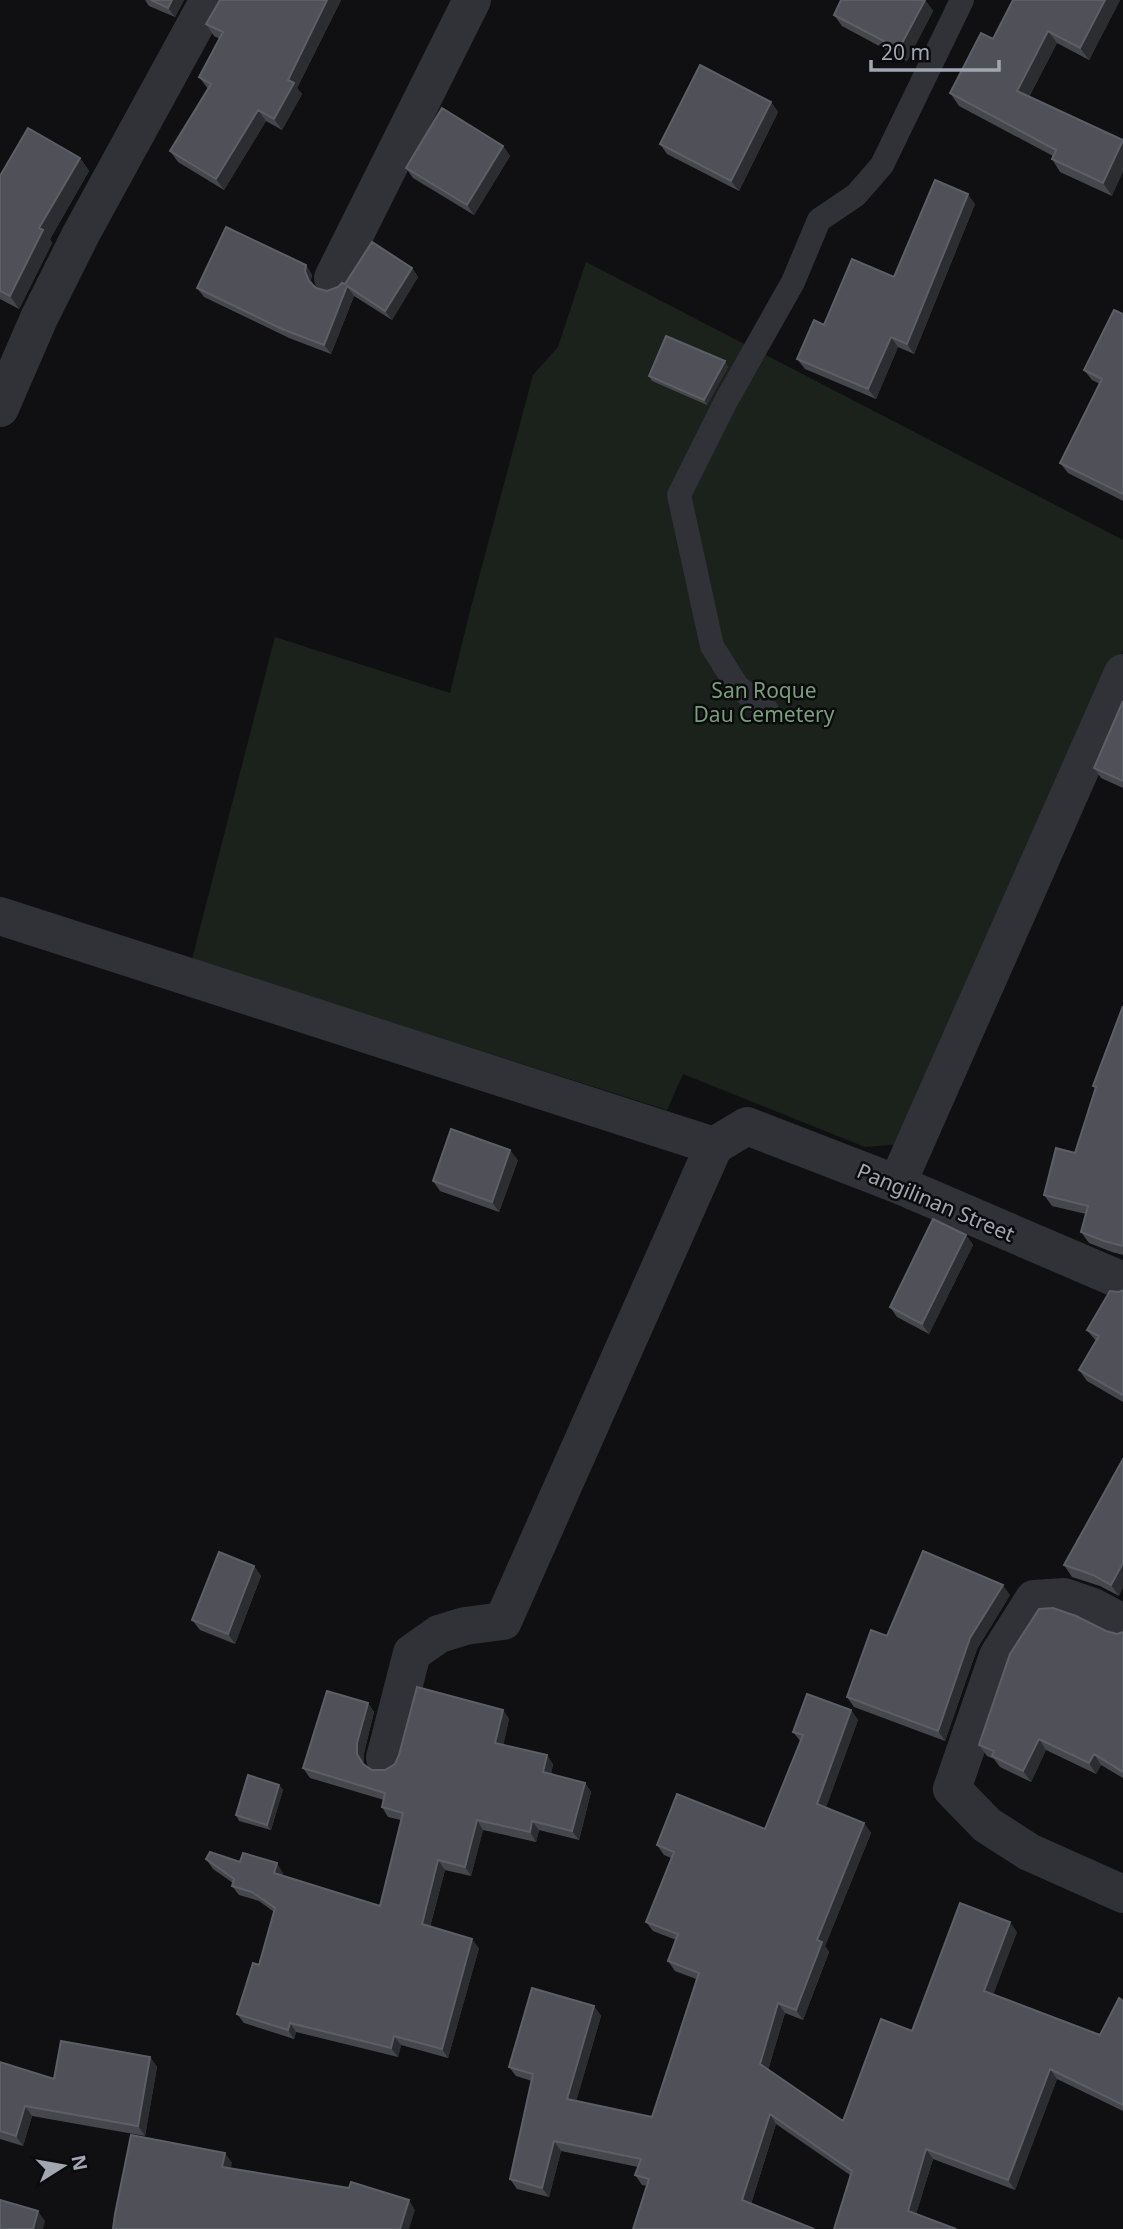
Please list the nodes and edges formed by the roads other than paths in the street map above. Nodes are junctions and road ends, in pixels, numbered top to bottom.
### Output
1 (209, 0) edge
2 (472, 0) edge
3 (962, 0) edge
4 (333, 278) dead end
5 (0, 408) edge
6 (1123, 673) edge
7 (767, 710) dead end
8 (0, 916) edge
9 (714, 1146) junction
10 (897, 1184) junction
11 (1123, 1281) edge
12 (1123, 1623) edge
13 (386, 1758) dead end
14 (1123, 1894) edge

1 - 5 street
2 - 4 street
3 - 7 lane
6 - 10 street
8 - 9 street
9 - 10 street, Pangilinan Street
9 - 13 street
10 - 11 street, Pangilinan Street
12 - 14 street

